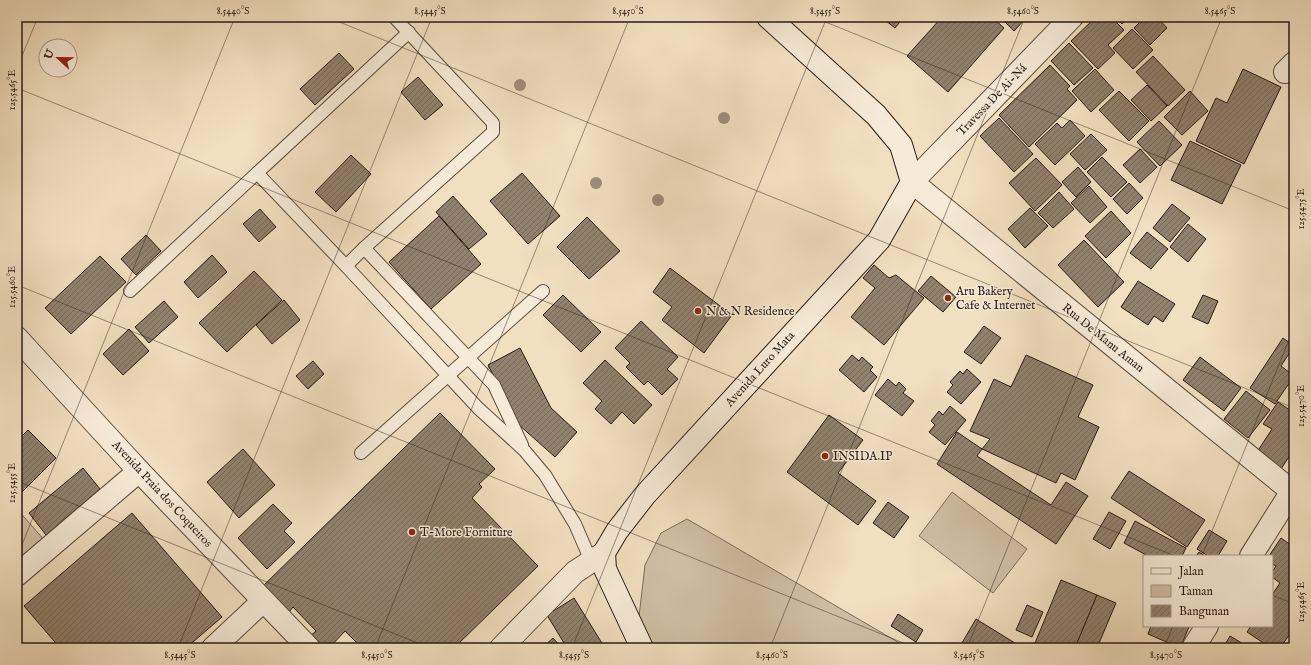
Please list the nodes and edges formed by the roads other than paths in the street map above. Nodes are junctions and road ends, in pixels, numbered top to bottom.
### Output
1 (394, 17) edge
2 (768, 17) edge
3 (1072, 17) edge
4 (409, 32) junction
5 (257, 173) junction
6 (912, 182) junction
7 (364, 248) junction
8 (346, 266) junction
9 (130, 291) dead end
10 (543, 291) dead end
11 (17, 338) edge
12 (468, 358) junction
13 (448, 376) junction
14 (524, 450) junction
15 (361, 453) dead end
16 (138, 471) junction
17 (1293, 492) edge
18 (1252, 555) edge
19 (597, 557) junction
20 (17, 575) edge
21 (263, 601) junction
22 (1206, 627) edge
23 (213, 648) edge
24 (309, 648) edge
25 (501, 648) edge
26 (642, 648) edge
27 (1193, 648) edge

1 - 4 lane
2 - 6 street
3 - 6 street, Travessa De Ai-Ná
4 - 5 lane
4 - 7 lane
5 - 8 lane
5 - 9 lane
6 - 17 street, Rua De Manu Aman
6 - 19 street, Avenida Luro Mata
7 - 8 lane
7 - 12 lane
8 - 13 lane
10 - 12 lane
11 - 16 street, Avenida Praia dos Coqueiros
12 - 13 lane
12 - 14 lane
13 - 14 lane
13 - 15 lane
14 - 19 lane
16 - 20 street
16 - 21 street, Avenida Praia dos Coqueiros
17 - 18 street
19 - 25 street
19 - 26 street
21 - 23 street
21 - 24 street, Avenida Praia dos Coqueiros
22 - 27 street

